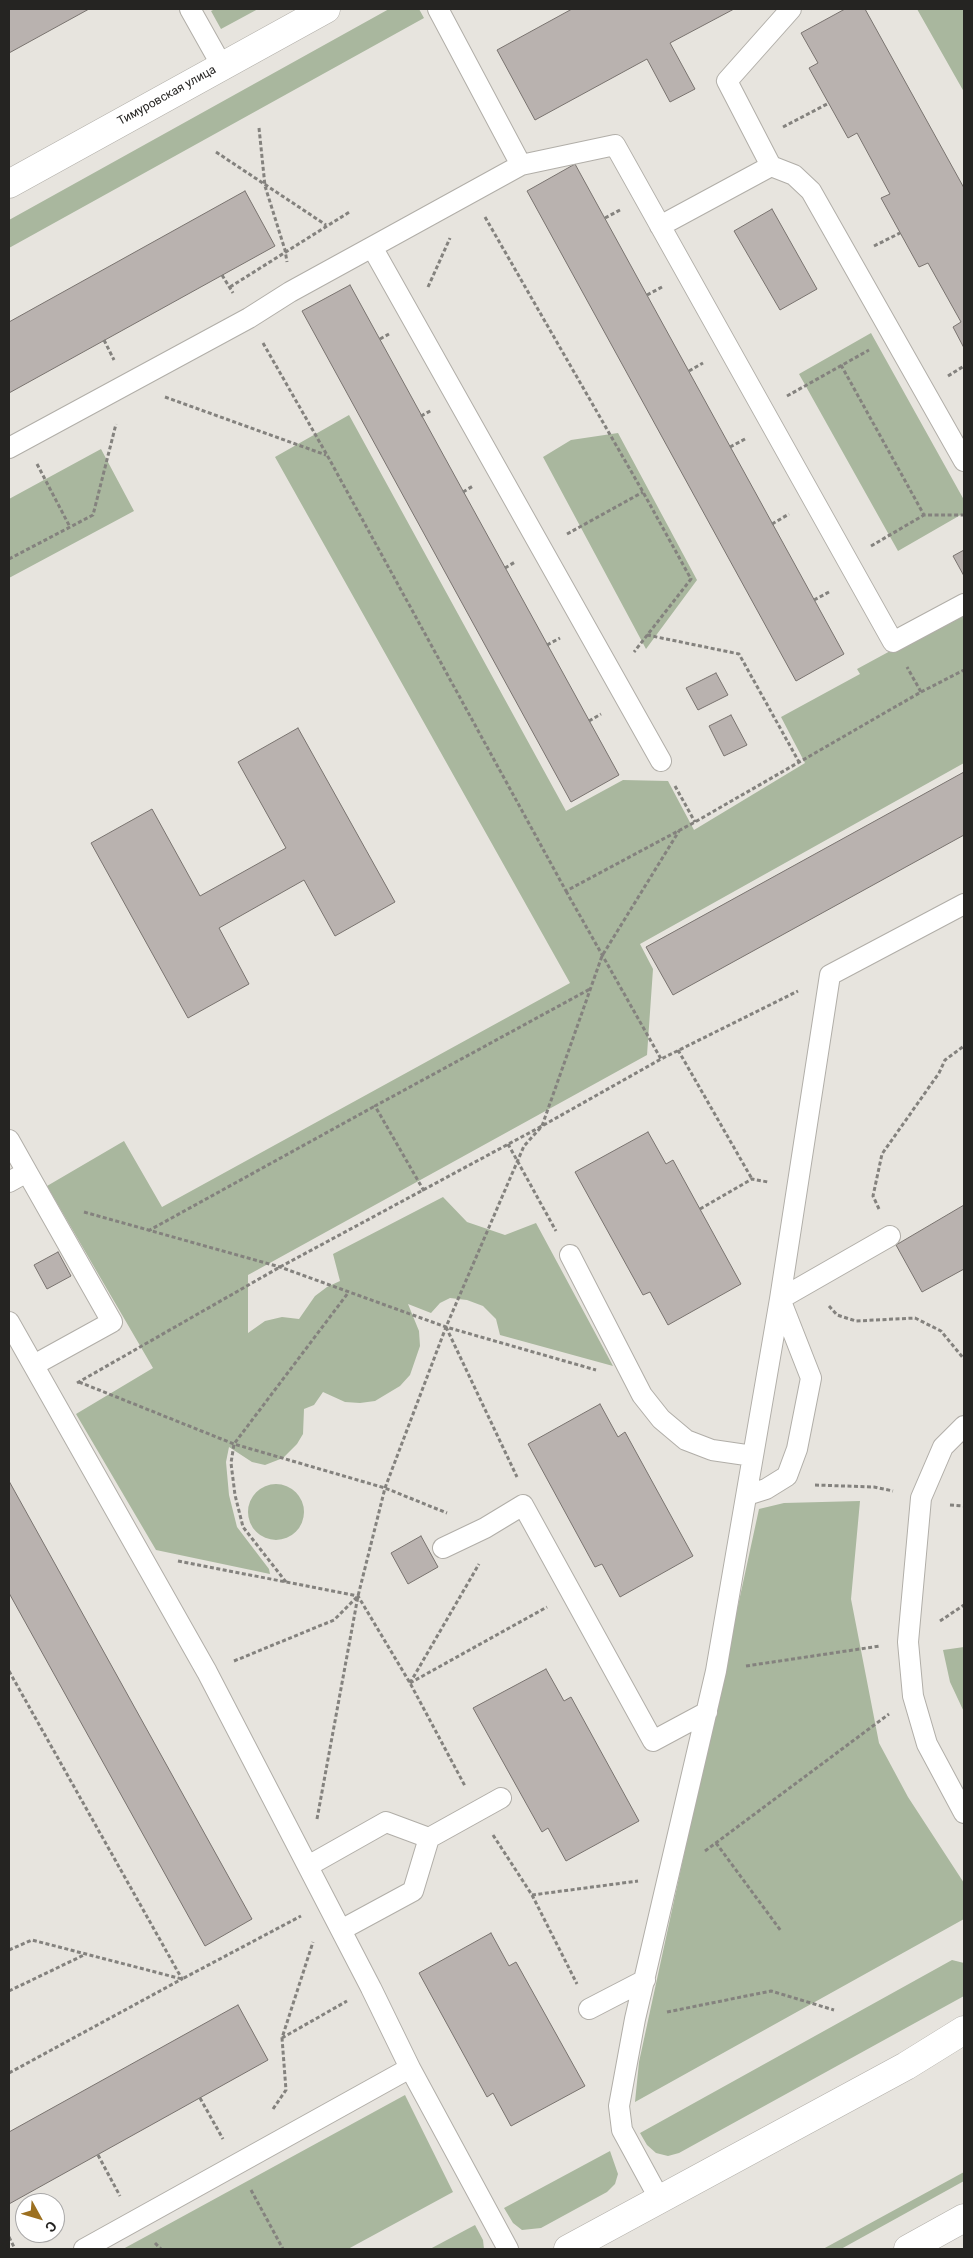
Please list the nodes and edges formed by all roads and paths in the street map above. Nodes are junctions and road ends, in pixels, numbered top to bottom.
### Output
1 (190, 9) edge
2 (326, 9) edge
3 (438, 9) edge
4 (791, 9) edge
5 (222, 66) junction
6 (829, 103) dead end
7 (259, 128) dead end
8 (758, 140) junction
9 (216, 152) dead end
10 (521, 165) junction
11 (771, 166) junction
12 (9, 184) edge
13 (265, 186) junction
14 (471, 192) junction
15 (351, 211) dead end
16 (326, 225) junction
17 (660, 226) junction
18 (372, 247) junction
19 (285, 250) junction
20 (230, 287) dead end
21 (290, 292) junction
22 (249, 318) junction
23 (412, 320) junction
24 (894, 336) junction
25 (380, 339) dead end
26 (104, 340) dead end
27 (841, 365) junction
28 (126, 384) junction
29 (763, 410) junction
30 (16, 444) edge
31 (327, 455) junction
32 (964, 461) edge
33 (644, 492) junction
34 (924, 515) junction
35 (964, 515) edge
36 (70, 527) junction
37 (542, 548) junction
38 (9, 559) edge
39 (847, 560) junction
40 (505, 568) dead end
41 (964, 604) edge
42 (647, 634) junction
43 (893, 642) junction
44 (964, 670) edge
45 (615, 676) junction
46 (921, 692) junction
47 (661, 761) joint
48 (799, 762) junction
49 (695, 822) junction
50 (679, 830) junction
51 (566, 891) junction
52 (964, 904) edge
53 (602, 956) junction
54 (830, 975) junction
55 (590, 988) junction
56 (964, 1046) edge
57 (678, 1050) junction
58 (661, 1058) junction
59 (375, 1106) junction
60 (542, 1126) junction
61 (9, 1140) edge
62 (508, 1144) junction
63 (518, 1163) junction
64 (27, 1172) junction
65 (752, 1179) junction
66 (9, 1182) edge
67 (797, 1187) junction
68 (424, 1190) junction
69 (43, 1200) junction
70 (700, 1209) dead end
71 (147, 1232) junction
72 (890, 1236) joint
73 (570, 1255) joint
74 (280, 1268) junction
75 (809, 1283) junction
76 (348, 1293) junction
77 (780, 1299) junction
78 (9, 1322) edge
79 (446, 1327) junction
80 (964, 1359) edge
81 (34, 1365) junction
82 (634, 1381) junction
83 (78, 1382) junction
84 (52, 1396) junction
85 (964, 1426) edge
86 (234, 1444) junction
87 (753, 1456) junction
88 (777, 1483) junction
89 (385, 1488) junction
90 (747, 1495) junction
91 (921, 1498) junction
92 (523, 1505) junction
93 (964, 1506) edge
94 (485, 1528) junction
95 (443, 1548) dead end
96 (138, 1554) junction
97 (286, 1582) junction
98 (571, 1593) junction
99 (358, 1596) junction
100 (964, 1604) edge
101 (908, 1642) junction
102 (716, 1670) junction
103 (9, 1671) edge
104 (207, 1672) junction
105 (410, 1683) junction
106 (913, 1696) junction
107 (707, 1712) junction
108 (501, 1798) dead end
109 (478, 1810) junction
110 (964, 1812) edge
111 (429, 1838) junction
112 (716, 1843) junction
113 (308, 1866) junction
114 (670, 1877) junction
115 (532, 1895) junction
116 (326, 1903) junction
117 (341, 1930) junction
118 (781, 1931) dead end
119 (9, 1950) edge
120 (86, 1954) junction
121 (182, 1980) junction
122 (645, 1980) junction
123 (371, 1988) junction
124 (9, 1991) edge
125 (589, 2009) joint
126 (834, 2010) dead end
127 (635, 2019) junction
128 (964, 2030) edge
129 (282, 2038) junction
130 (410, 2068) junction
131 (9, 2073) edge
132 (200, 2098) dead end
133 (270, 2145) junction
134 (98, 2155) dead end
135 (237, 2164) junction
136 (659, 2198) junction
137 (964, 2218) edge
138 (134, 2222) junction
139 (9, 2237) edge
140 (15, 2249) edge
141 (84, 2249) edge
142 (283, 2249) edge
143 (508, 2249) edge
144 (568, 2249) edge
145 (908, 2249) edge

1 - 5 lane
2 - 5 street, Тимуровская улица
3 - 10 lane
4 - 8 lane
5 - 12 street, Тимуровская улица
6 - 8 path
7 - 13 path
8 - 11 lane
9 - 13 path
10 - 14 lane
10 - 17 lane
11 - 17 lane
11 - 24 lane
13 - 16 path
13 - 19 path
14 - 18 lane
14 - 23 path
14 - 33 path
15 - 16 path
16 - 19 path
17 - 29 lane
18 - 21 lane
18 - 23 lane
19 - 20 path
19 - 21 path
21 - 22 lane
22 - 28 lane
22 - 31 path
23 - 25 path
23 - 37 lane
24 - 27 path
24 - 32 lane
26 - 28 path
27 - 29 path
27 - 34 path
28 - 30 lane
28 - 31 path
28 - 36 path
29 - 39 lane
30 - 36 path
31 - 51 path
33 - 37 path
33 - 42 path
34 - 35 path
34 - 39 path
36 - 38 path
37 - 40 path
37 - 45 lane
39 - 43 lane
41 - 43 lane
42 - 45 path
42 - 48 path
43 - 46 path
44 - 46 path
45 - 47 lane
46 - 48 path
47 - 49 path
48 - 49 path
49 - 50 path
50 - 51 path
50 - 53 path
51 - 53 path
52 - 54 lane
53 - 55 path
53 - 58 path
54 - 57 path
54 - 67 lane
55 - 59 path
55 - 60 path
56 - 72 path
57 - 58 path
57 - 65 path
58 - 60 path
59 - 68 path
59 - 71 path
60 - 62 path
60 - 63 path
61 - 64 lane
62 - 63 path
62 - 68 path
63 - 73 path
63 - 79 path
64 - 66 lane
64 - 69 lane
65 - 67 path
65 - 70 path
67 - 77 lane
68 - 74 path
69 - 71 path
69 - 81 lane
71 - 74 path
72 - 75 lane
73 - 82 lane
74 - 76 path
74 - 83 path
75 - 77 lane
75 - 80 path
76 - 79 path
76 - 86 path
77 - 87 lane
77 - 88 lane
78 - 81 lane
79 - 82 path
79 - 89 path
79 - 92 path
81 - 84 lane
82 - 87 lane
83 - 84 path
83 - 86 path
84 - 96 lane
85 - 91 lane
86 - 89 path
86 - 97 path
87 - 90 lane
88 - 90 lane
88 - 91 path
89 - 94 path
89 - 99 path
90 - 102 lane
91 - 93 path
91 - 101 lane
92 - 94 lane
92 - 98 lane
94 - 95 lane
94 - 105 path
96 - 97 path
96 - 104 lane
97 - 99 path
98 - 105 path
98 - 107 lane
99 - 104 path
99 - 105 path
99 - 113 path
100 - 101 path
101 - 102 path
101 - 106 lane
102 - 107 lane
103 - 121 path
104 - 113 lane
105 - 109 path
106 - 110 lane
106 - 112 path
107 - 114 lane
108 - 109 lane
109 - 111 lane
109 - 115 path
111 - 113 lane
111 - 117 lane
112 - 114 path
112 - 118 path
113 - 116 lane
114 - 115 path
114 - 122 lane
115 - 125 path
116 - 117 lane
116 - 121 path
116 - 129 path
117 - 123 lane
119 - 120 path
120 - 121 path
120 - 124 path
121 - 131 path
122 - 125 lane
122 - 127 lane
123 - 129 path
123 - 130 lane
126 - 127 path
127 - 136 lane
128 - 136 street
129 - 133 path
130 - 133 lane
130 - 143 lane
132 - 135 path
133 - 135 lane
134 - 138 path
135 - 138 lane
135 - 142 path
136 - 144 street
137 - 145 street
138 - 141 lane
139 - 140 path

